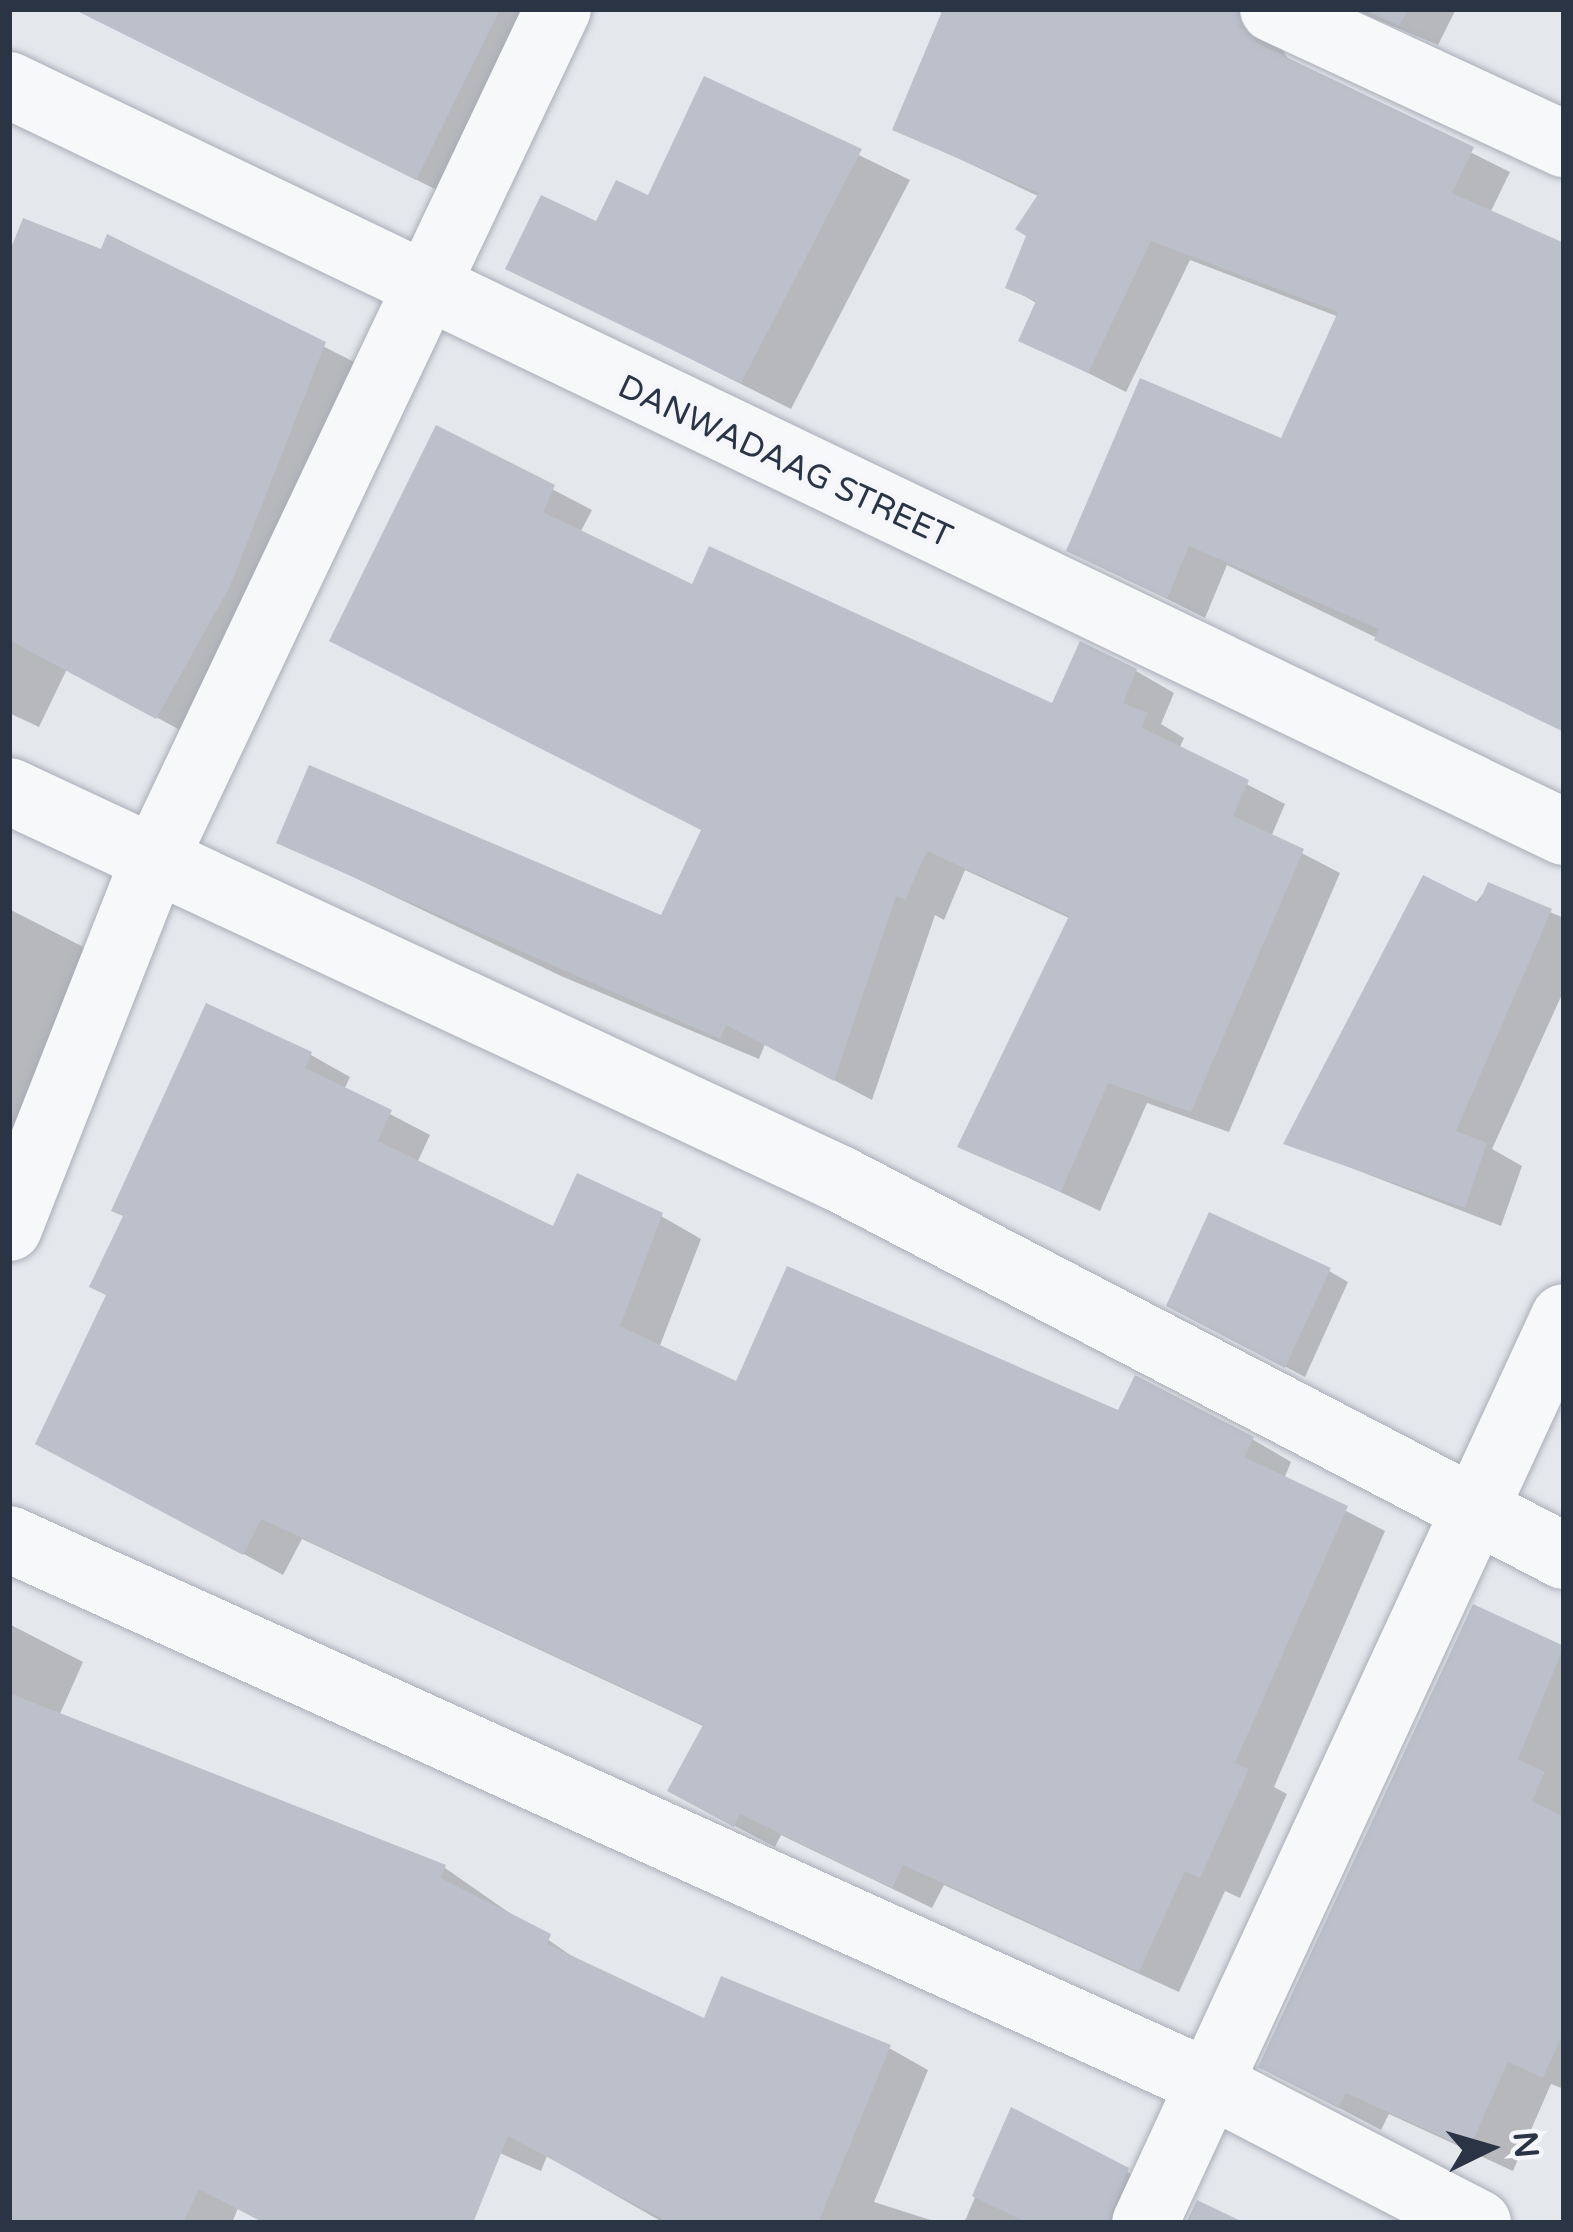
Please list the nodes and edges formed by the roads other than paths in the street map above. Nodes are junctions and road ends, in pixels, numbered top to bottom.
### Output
1 (558, 9) edge
2 (1273, 9) edge
3 (9, 85) edge
4 (1564, 144) edge
5 (423, 292) junction
6 (9, 790) edge
7 (1564, 832) edge
8 (153, 863) junction
9 (9, 1228) edge
10 (1564, 1317) edge
11 (1474, 1514) junction
12 (9, 1539) edge
13 (1564, 1556) edge
14 (1202, 2080) junction
15 (1145, 2223) edge
16 (1478, 2223) edge

1 - 5 street
2 - 4 street
3 - 5 street, DANWADAAG STREET
5 - 7 street, DANWADAAG STREET
5 - 8 street
6 - 8 street
8 - 9 street
8 - 11 street
10 - 11 street
11 - 13 street
11 - 14 street
12 - 14 street
14 - 15 street
14 - 16 street

